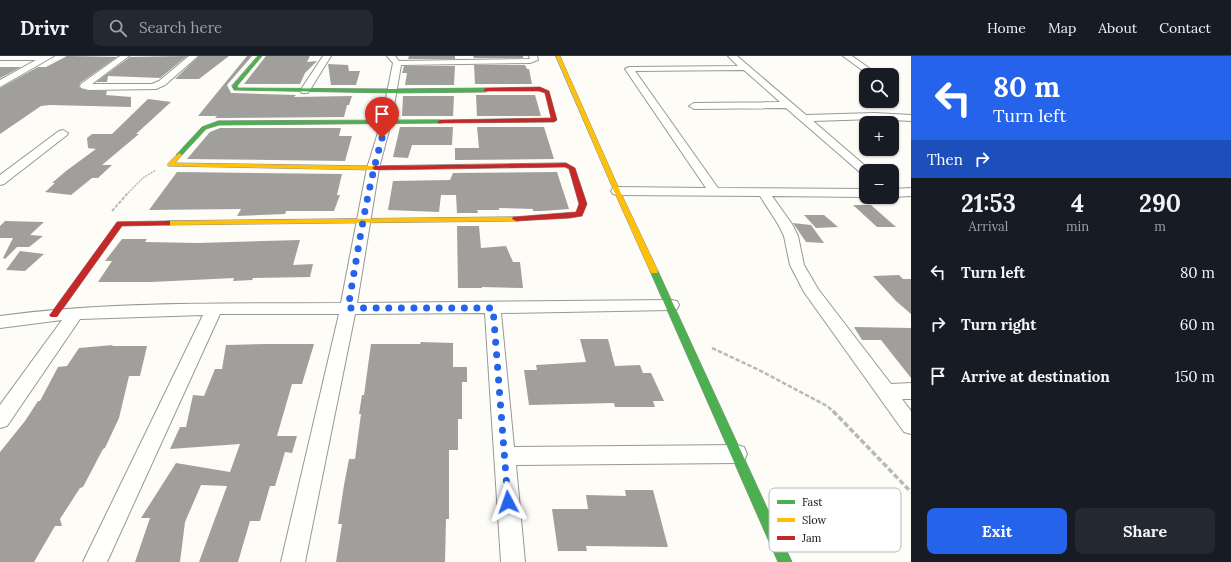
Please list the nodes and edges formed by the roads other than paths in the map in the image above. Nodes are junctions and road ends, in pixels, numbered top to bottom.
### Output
1 (125, 56) edge
2 (194, 56) edge
3 (260, 56) edge
4 (327, 56) edge
5 (533, 56) edge
6 (558, 56) edge
7 (732, 56) edge
8 (847, 56) edge
9 (48, 57) edge
10 (0, 58) edge
11 (394, 59) edge
12 (745, 68) junction
13 (865, 68) dead end
14 (0, 84) edge
15 (304, 91) junction
16 (392, 91) junction
17 (789, 105) junction
18 (694, 106) dead end
19 (805, 118) junction
20 (911, 118) edge
21 (386, 123) junction
22 (63, 132) dead end
23 (859, 166) edge
24 (373, 168) junction
25 (0, 181) edge
26 (617, 191) junction
27 (715, 192) junction
28 (911, 192) edge
29 (764, 193) junction
30 (859, 193) edge
31 (899, 193) edge
32 (363, 221) junction
33 (670, 306) junction
34 (348, 308) junction
35 (493, 308) junction
36 (214, 309) junction
37 (75, 314) junction
38 (54, 315) junction
39 (0, 322) edge
40 (911, 391) edge
41 (886, 392) junction
42 (0, 420) edge
43 (911, 426) edge
44 (737, 454) junction
45 (505, 456) junction
46 (769, 526) edge
47 (781, 552) edge
48 (94, 562) edge
49 (293, 562) edge
50 (513, 562) edge
51 (785, 562) edge

1 - 2 street
3 - 15 street
4 - 15 street
5 - 11 street
6 - 26 street
7 - 12 street
8 - 13 street
9 - 10 street
9 - 14 street
11 - 16 street
12 - 17 street
12 - 27 street
15 - 16 street
16 - 21 street
16 - 21 street
17 - 18 street
17 - 19 street
19 - 20 street
19 - 23 street
21 - 24 street
21 - 24 street
22 - 25 street
24 - 32 street
24 - 32 street
26 - 27 street
26 - 33 street
27 - 29 street
28 - 31 street
29 - 30 street
29 - 41 street
32 - 34 street
32 - 38 street
33 - 35 street
33 - 44 street
34 - 35 street
34 - 36 street
34 - 49 street
35 - 45 street
36 - 37 street
36 - 48 street
37 - 38 street
37 - 42 street
38 - 39 street
40 - 41 street
41 - 43 street
44 - 45 street
44 - 46 street
45 - 50 street
47 - 51 street

